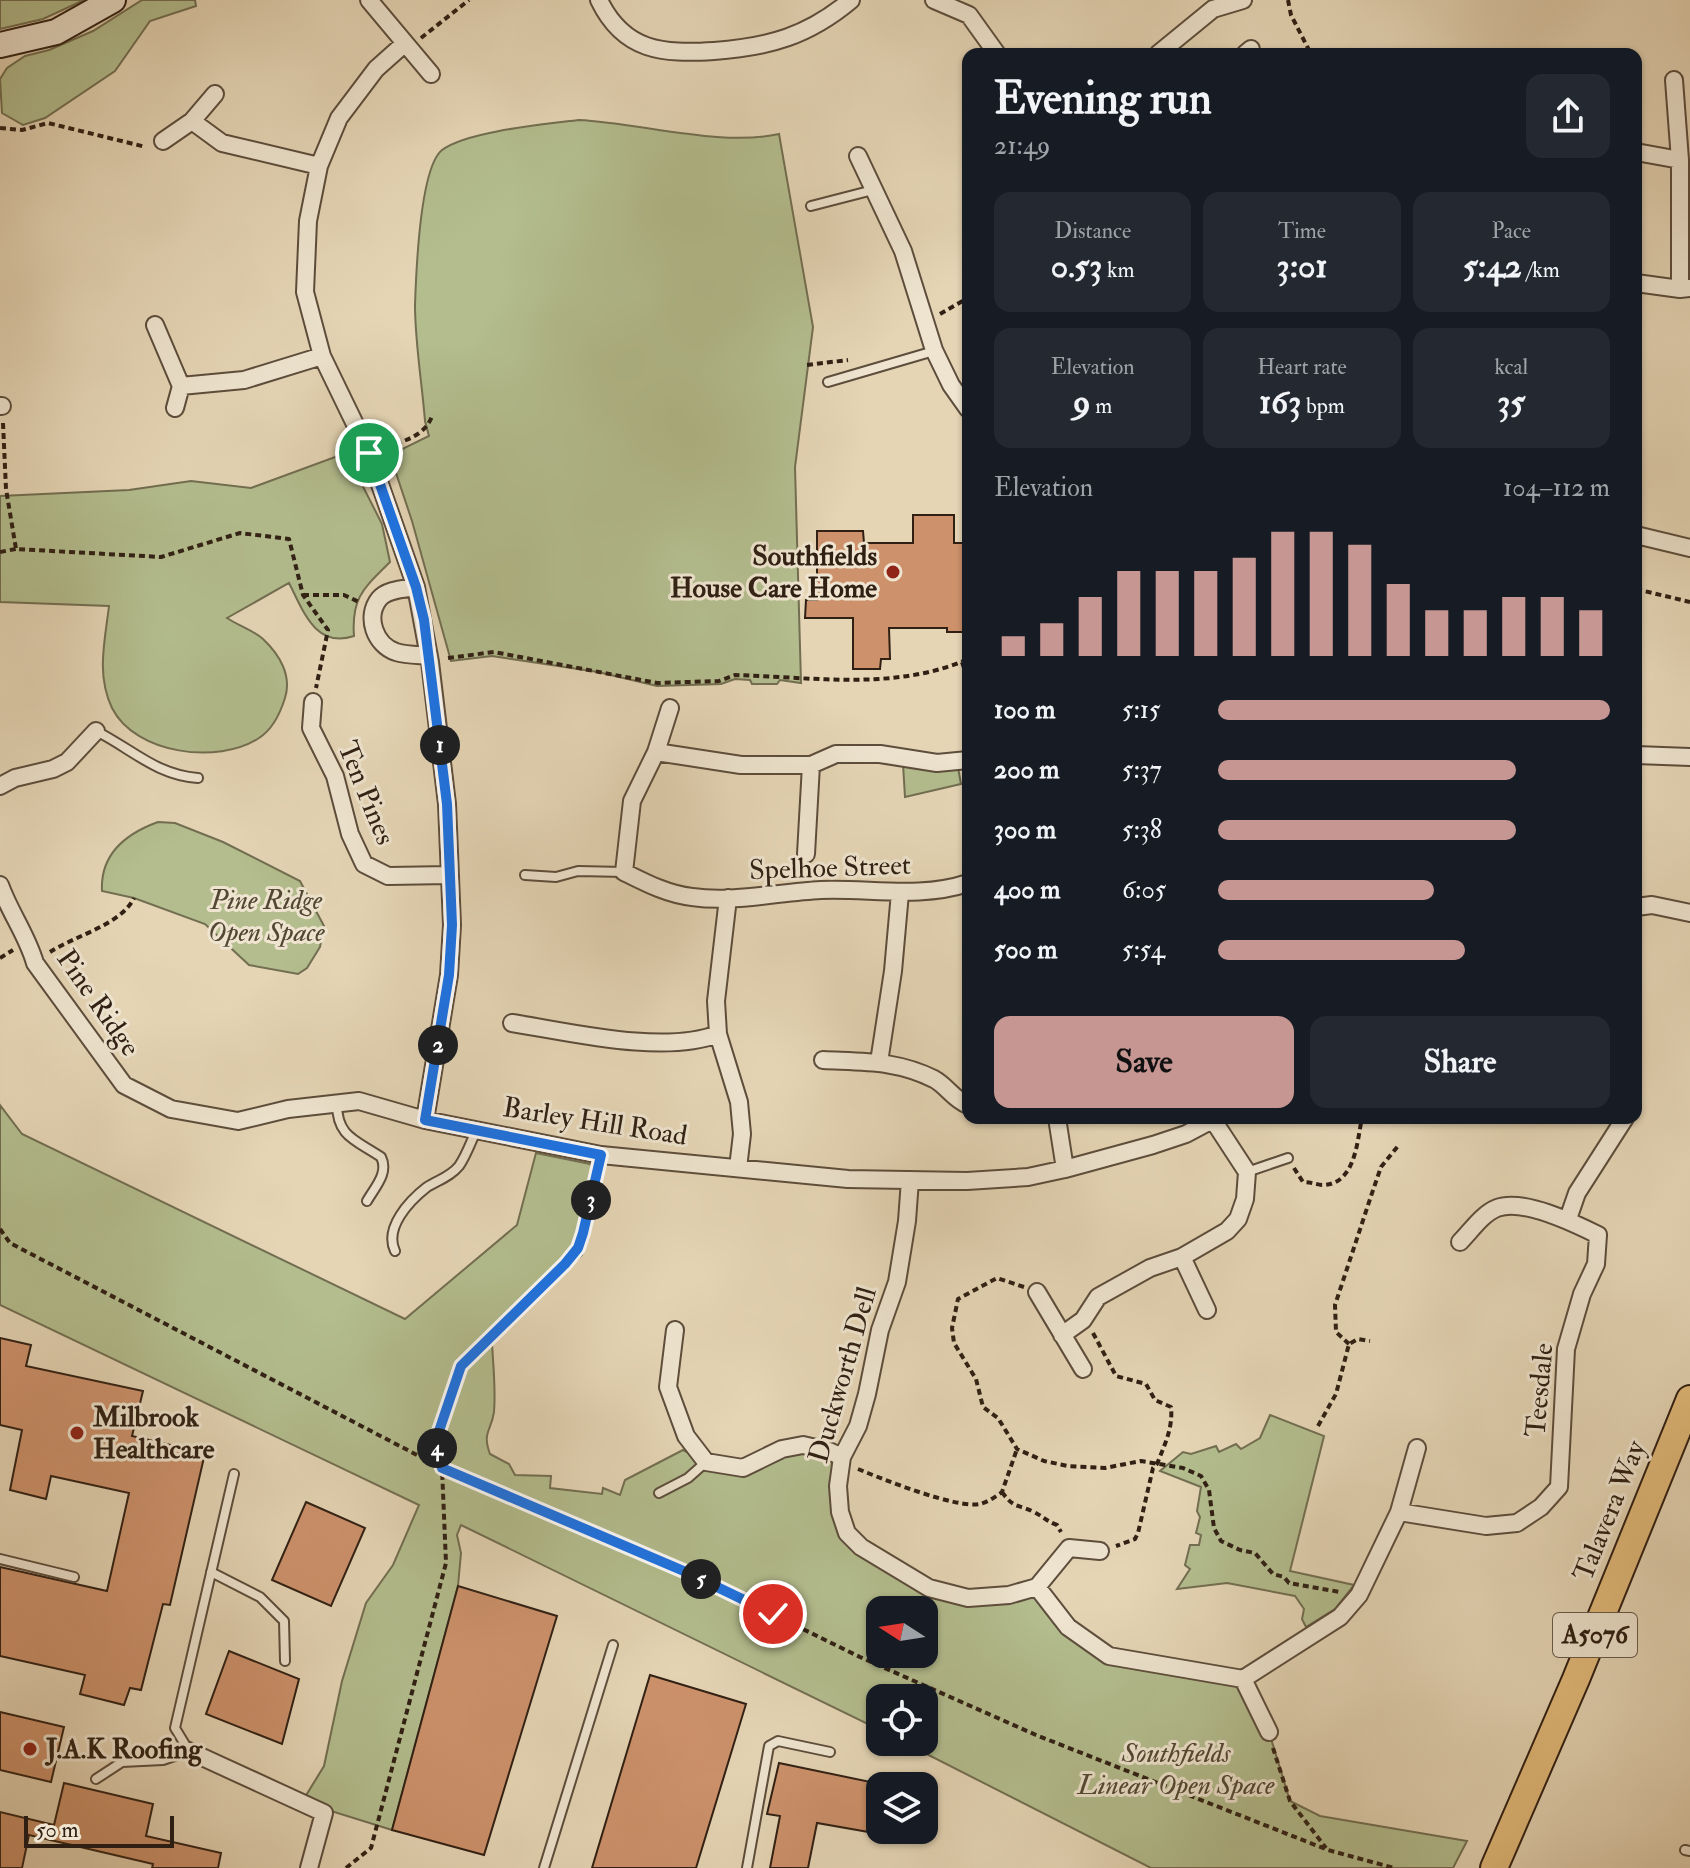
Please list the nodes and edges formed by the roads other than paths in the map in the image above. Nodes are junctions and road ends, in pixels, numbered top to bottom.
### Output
1 (113, 0) edge
2 (369, 0) edge
3 (599, 0) edge
4 (851, 0) edge
5 (934, 0) edge
6 (1243, 0) edge
7 (404, 44) junction
8 (0, 45) edge
9 (993, 48) edge
10 (1165, 48) edge
11 (431, 74) dead end
12 (1674, 80) dead end
13 (215, 94) dead end
14 (192, 121) junction
15 (163, 141) road end
16 (1642, 153) edge
17 (858, 156) dead end
18 (1680, 160) junction
19 (319, 166) junction
20 (873, 190) junction
21 (811, 206) dead end
22 (1642, 284) edge
23 (1685, 288) edge
24 (155, 325) dead end
25 (934, 350) junction
26 (322, 356) junction
27 (828, 382) dead end
28 (181, 386) junction
29 (962, 401) edge
30 (175, 408) dead end
31 (1642, 536) edge
32 (1690, 548) edge
33 (416, 587) junction
34 (429, 659) junction
35 (313, 702) road end
36 (670, 708) dead end
37 (96, 731) joint
38 (656, 752) junction
39 (1642, 755) edge
40 (1690, 757) edge
41 (962, 761) edge
42 (811, 765) junction
43 (198, 778) dead end
44 (0, 786) edge
45 (806, 854) dead end
46 (624, 872) junction
47 (450, 875) junction
48 (525, 875) dead end
49 (0, 885) edge
50 (962, 885) edge
51 (900, 893) junction
52 (728, 898) junction
53 (1642, 906) edge
54 (1690, 913) edge
55 (512, 1023) dead end
56 (718, 1034) junction
57 (823, 1060) dead end
58 (879, 1062) junction
59 (962, 1102) edge
60 (337, 1104) junction
61 (425, 1120) junction
62 (1058, 1124) edge
63 (1203, 1124) edge
64 (1218, 1124) edge
65 (1621, 1124) edge
66 (477, 1129) junction
67 (1288, 1158) road end
68 (738, 1168) junction
69 (1065, 1169) junction
70 (1247, 1172) junction
71 (910, 1180) junction
72 (367, 1201) dead end
73 (1568, 1219) junction
74 (1460, 1242) dead end
75 (395, 1251) dead end
76 (1182, 1257) junction
77 (1037, 1292) road end
78 (1207, 1310) dead end
79 (675, 1330) dead end
80 (1062, 1335) junction
81 (1083, 1369) dead end
82 (1690, 1399) edge
83 (1417, 1448) dead end
84 (842, 1460) junction
85 (706, 1462) junction
86 (234, 1474) dead end
87 (659, 1493) dead end
88 (1399, 1512) junction
89 (1100, 1551) road end
90 (0, 1559) edge
91 (211, 1572) junction
92 (74, 1577) dead end
93 (1037, 1587) junction
94 (613, 1645) dead end
95 (285, 1661) dead end
96 (1243, 1679) junction
97 (1269, 1732) road end
98 (189, 1751) junction
99 (830, 1752) dead end
100 (96, 1779) dead end
101 (309, 1868) edge
102 (544, 1868) edge
103 (747, 1868) edge
104 (1494, 1868) edge

1 - 8 street
2 - 7 street
3 - 4 street
5 - 9 street
6 - 10 street
7 - 11 street
7 - 19 street
12 - 18 street
13 - 14 street
14 - 15 street
14 - 19 street
16 - 18 street
17 - 20 street
18 - 23 street
19 - 26 street
20 - 21 lane
20 - 25 street
22 - 23 street
24 - 28 street
25 - 27 lane
25 - 29 street
26 - 28 street
26 - 33 street
28 - 30 street
31 - 32 street
33 - 34 street
33 - 34 street
34 - 47 street
35 - 47 street, Ten Pines
36 - 38 street
37 - 43 lane
37 - 44 street
38 - 42 street
38 - 46 street
39 - 40 street
41 - 42 street
42 - 45 street
46 - 48 lane
46 - 52 street
47 - 61 street
49 - 60 street, Pine Ridge
50 - 51 street, Spelhoe Street
51 - 52 street, Spelhoe Street
51 - 58 street
52 - 56 street, Spelhoe Street
53 - 54 street
55 - 56 street
56 - 68 street, Spelhoe Street
57 - 58 street
58 - 59 street
60 - 61 street, Pine Ridge
60 - 72 lane
61 - 66 street, Barley Hill Road
62 - 69 street
63 - 69 street, Barley Hill Road
64 - 70 street
65 - 73 street
66 - 68 street, Barley Hill Road
66 - 75 lane
67 - 70 lane
68 - 71 street, Barley Hill Road
69 - 71 street, Barley Hill Road
70 - 76 street
71 - 84 street, Duckworth Dell
73 - 74 street, Teesdale
73 - 88 street, Teesdale
76 - 78 street
76 - 80 street
77 - 80 street
79 - 85 street
80 - 81 street
82 - 104 main road, Talavera Way / A5076
83 - 88 street
84 - 85 street
84 - 93 street, Duckworth Dell
85 - 87 lane
86 - 91 lane
88 - 96 street
89 - 93 street
90 - 92 lane
91 - 95 lane
91 - 98 lane
93 - 96 street
94 - 102 lane
96 - 97 street
98 - 100 lane
98 - 101 street
99 - 103 lane

